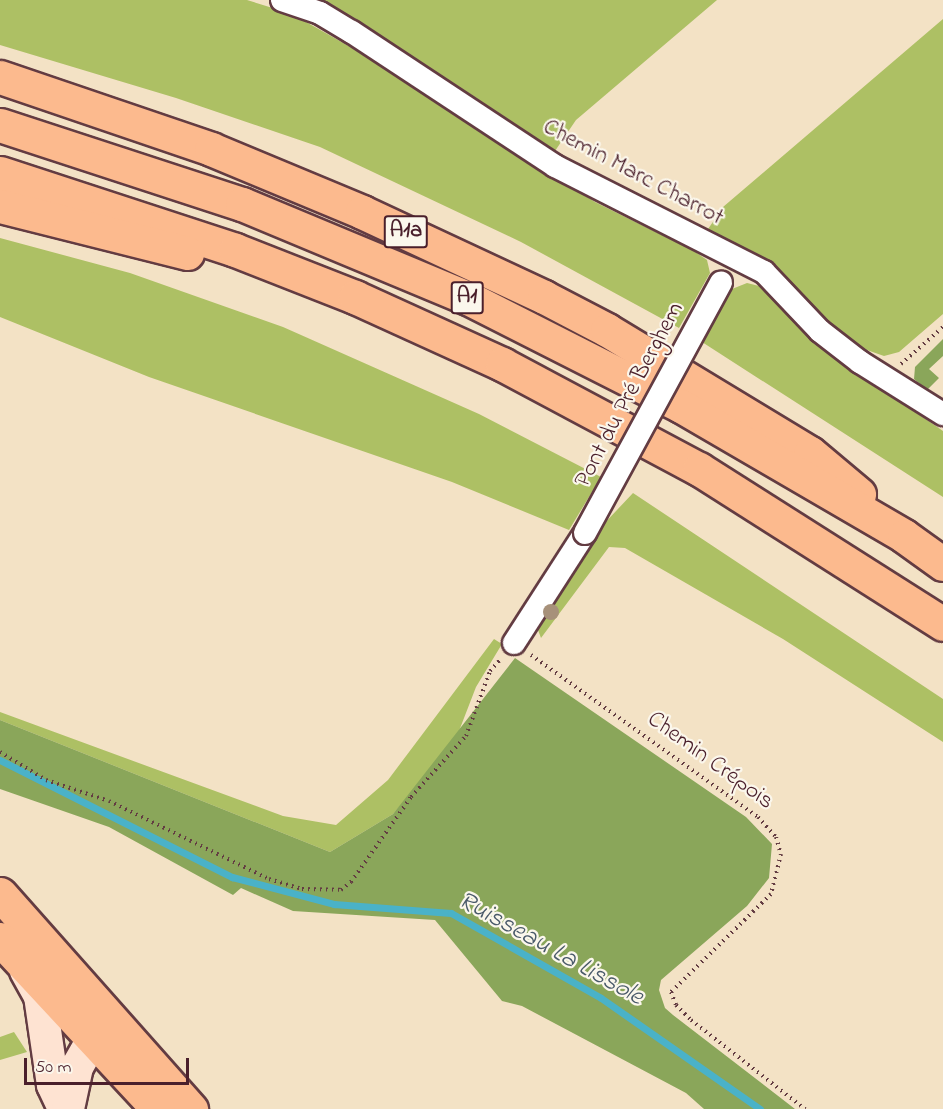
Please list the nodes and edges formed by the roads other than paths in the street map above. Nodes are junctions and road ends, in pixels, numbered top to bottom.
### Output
1 (282, 0) edge
2 (0, 77) edge
3 (0, 125) edge
4 (0, 173) edge
5 (0, 206) edge
6 (735, 257) junction
7 (355, 297) junction
8 (943, 414) edge
9 (904, 537) junction
10 (943, 564) edge
11 (943, 624) edge
12 (514, 642) road end
13 (0, 894) edge
14 (0, 939) edge
15 (22, 965) junction
16 (102, 1028) junction
17 (66, 1109) edge
18 (158, 1109) edge
19 (191, 1109) edge

1 - 6 street, Chemin Marc Charrot
2 - 9 main road, A1a
3 - 9 main road, A1
4 - 7 main road, A1
5 - 7 main road
6 - 8 street, Chemin Marc Charrot
6 - 12 street, Pont du Pré Berghem, bridge
7 - 11 main road, A1
9 - 10 main road, A1
13 - 16 main road
14 - 15 main road
15 - 16 main road
15 - 17 street
16 - 17 street
16 - 18 main road
16 - 19 main road

